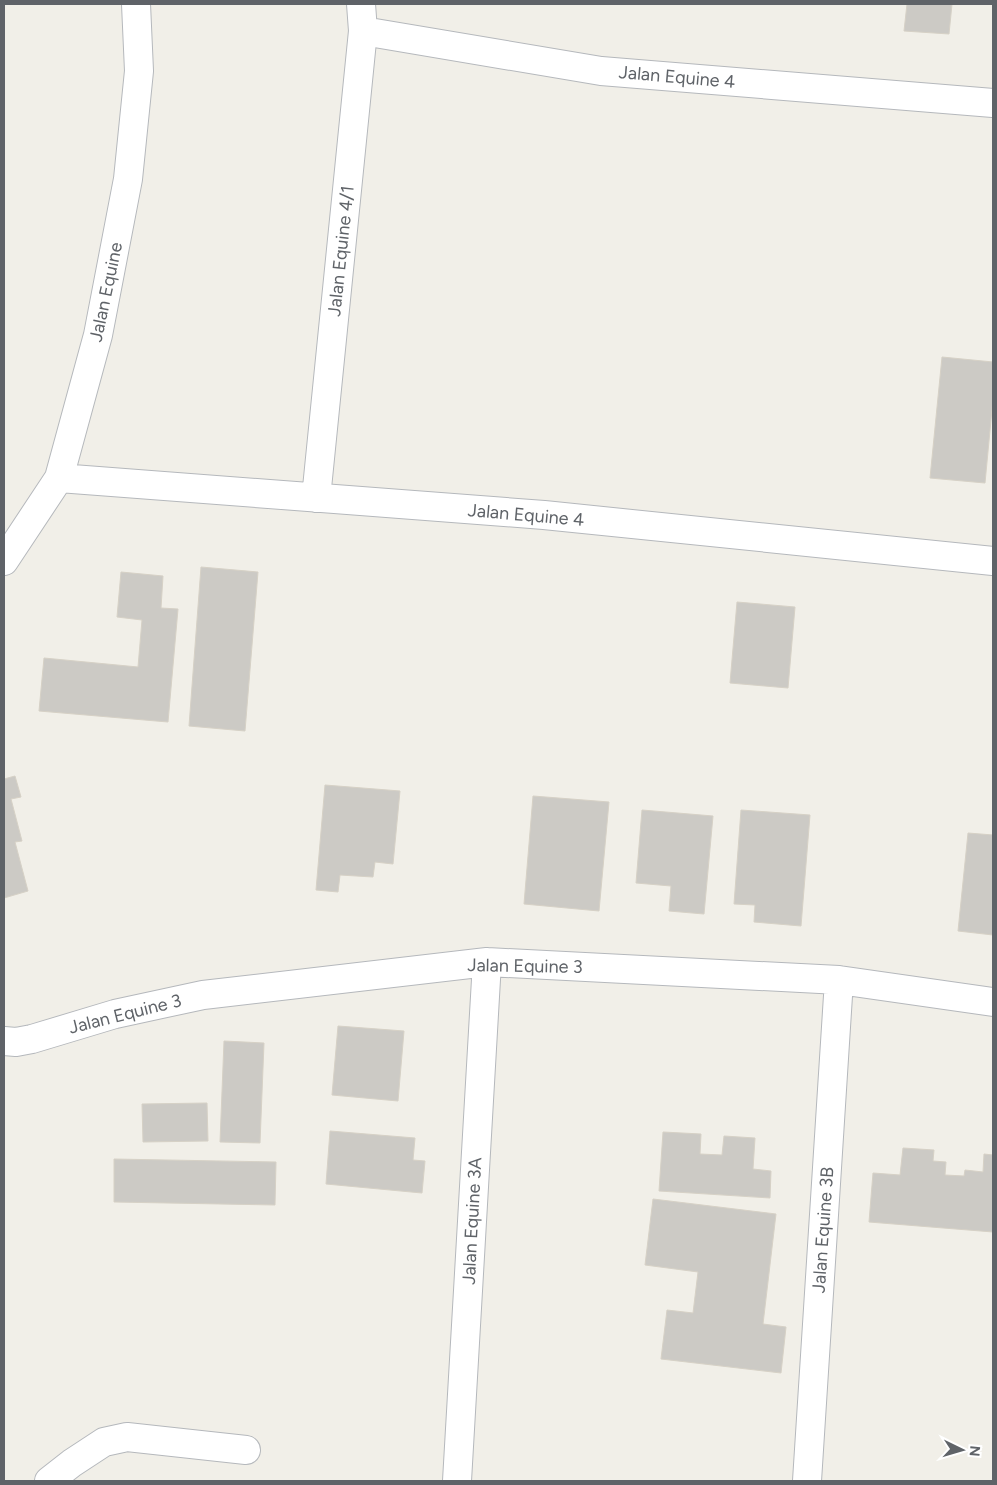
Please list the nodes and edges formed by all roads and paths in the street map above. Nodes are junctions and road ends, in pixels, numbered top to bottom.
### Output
1 (136, 4) edge
2 (361, 4) edge
3 (363, 31) junction
4 (993, 103) edge
5 (59, 478) junction
6 (316, 498) junction
7 (4, 560) edge
8 (993, 561) edge
9 (486, 962) junction
10 (839, 980) junction
11 (993, 1002) edge
12 (4, 1041) edge
13 (246, 1450) dead end
14 (50, 1481) edge
15 (456, 1481) edge
16 (807, 1481) edge

1 - 5 street, Jalan Equine
2 - 3 street, Jalan Equine 4/1
3 - 4 street, Jalan Equine 4
3 - 6 street, Jalan Equine 4/1
5 - 6 street, Jalan Equine 4
5 - 7 street, Jalan Equine
6 - 8 street, Jalan Equine 4
9 - 10 street, Jalan Equine 3
9 - 12 street, Jalan Equine 3
9 - 15 street, Jalan Equine 3A
10 - 11 street, Jalan Equine 3
10 - 16 street, Jalan Equine 3B
13 - 14 street

